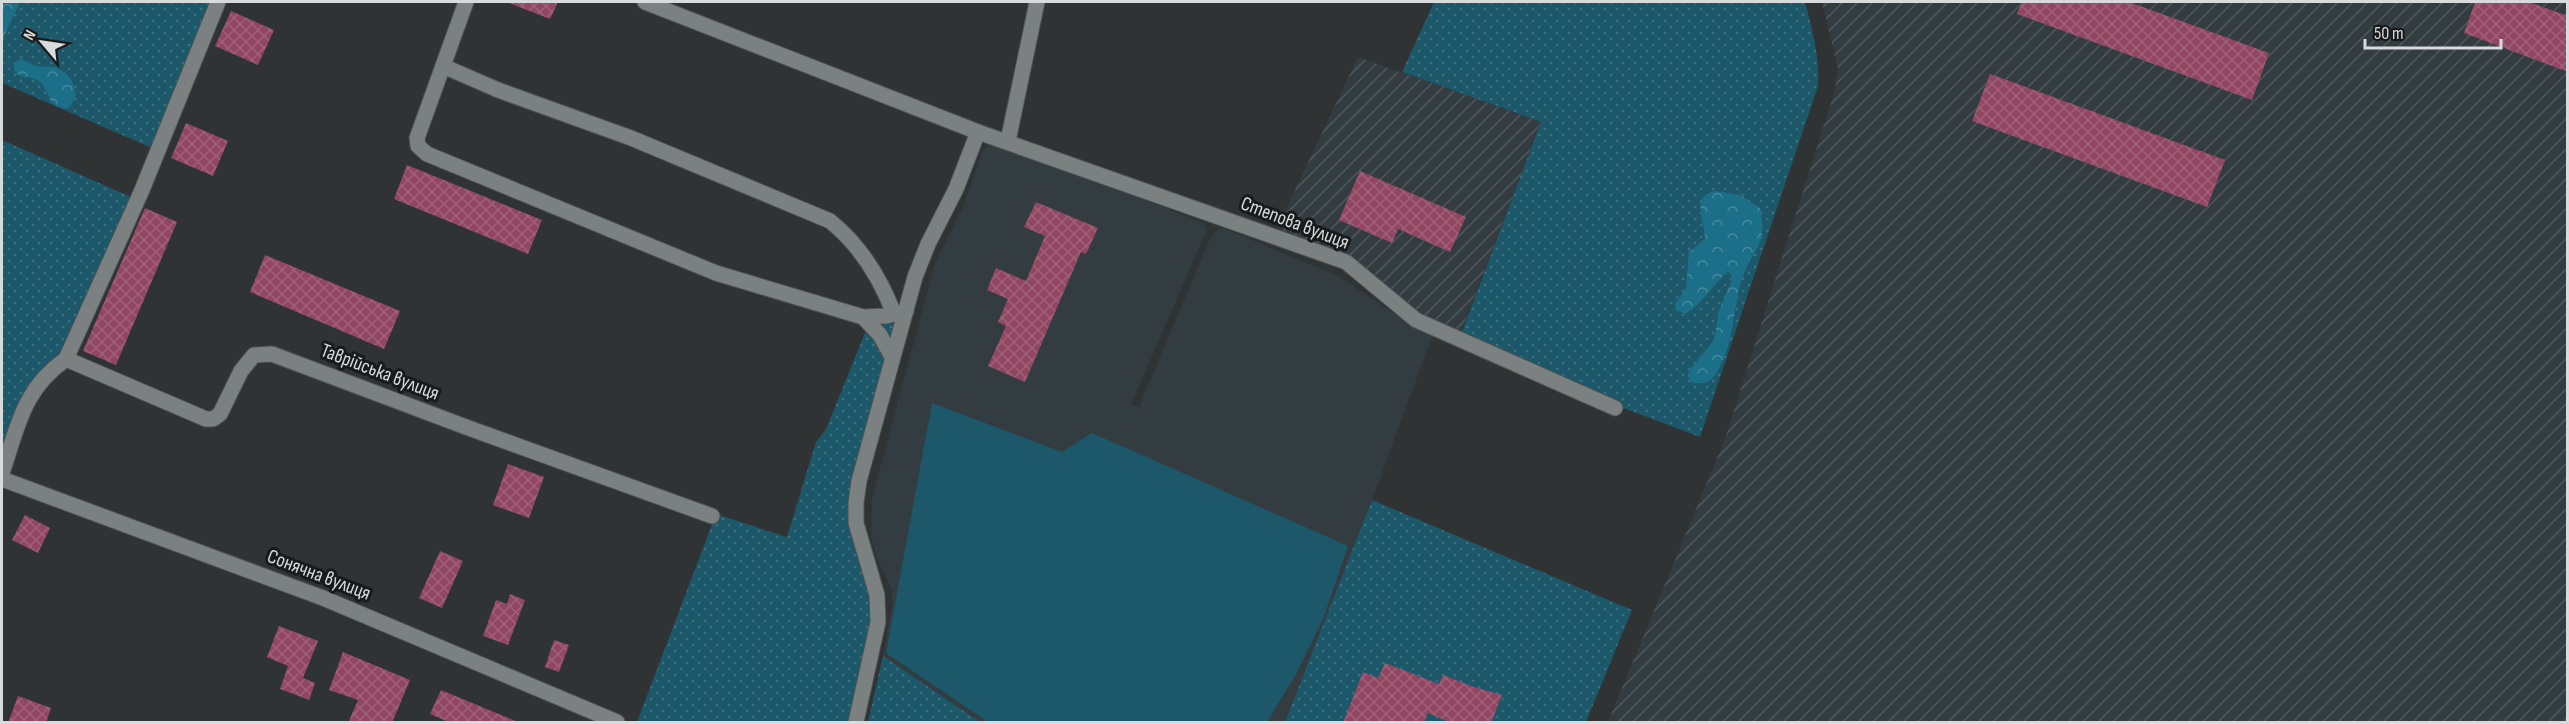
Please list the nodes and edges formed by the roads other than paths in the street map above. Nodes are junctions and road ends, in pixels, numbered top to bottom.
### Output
1 (218, 2) edge
2 (466, 2) edge
3 (645, 2) edge
4 (1037, 2) edge
5 (443, 66) junction
6 (978, 132) junction
7 (1008, 141) junction
8 (900, 313) junction
9 (863, 317) junction
10 (892, 357) junction
11 (66, 359) junction
12 (1615, 408) dead end
13 (2, 473) edge
14 (2, 479) edge
15 (712, 516) dead end
16 (617, 723) edge
17 (856, 723) edge

1 - 11 street
2 - 5 street
3 - 6 street, Степова вулиця
4 - 7 street
5 - 8 street
5 - 9 street
6 - 7 street, Степова вулиця
6 - 8 street
7 - 12 street, Степова вулиця
8 - 9 street
8 - 10 street
9 - 10 street
10 - 17 street
11 - 13 street
11 - 15 street, Таврійська вулиця
14 - 16 street, Сонячна вулиця

